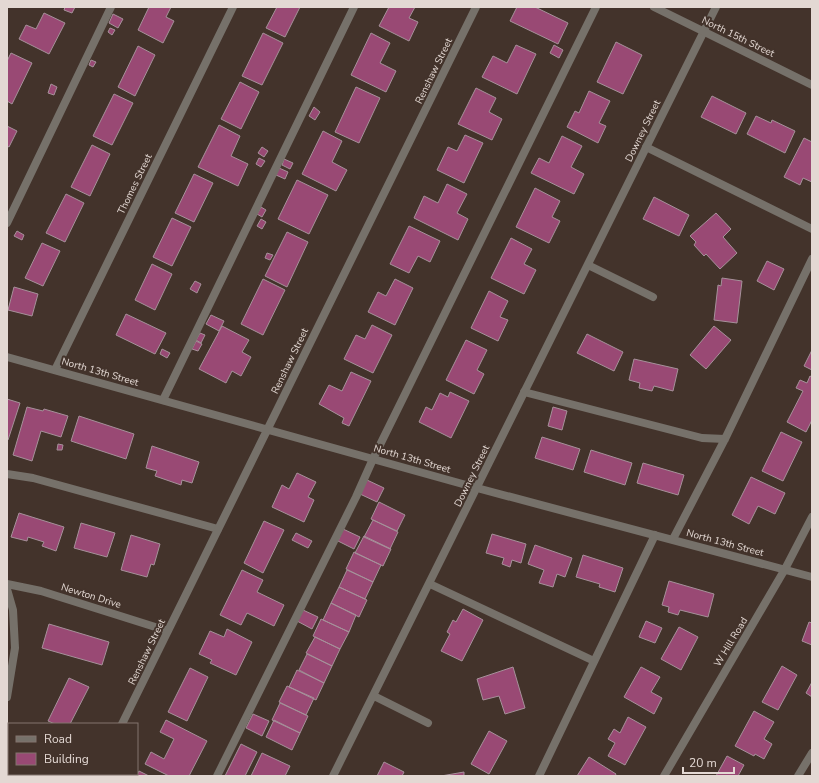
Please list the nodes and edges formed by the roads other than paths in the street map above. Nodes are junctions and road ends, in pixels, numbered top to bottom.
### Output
1 (111, 7) edge
2 (233, 7) edge
3 (354, 7) edge
4 (476, 7) edge
5 (596, 7) edge
6 (654, 7) edge
7 (716, 7) edge
8 (704, 31) junction
9 (812, 85) edge
10 (646, 147) junction
11 (7, 224) edge
12 (812, 229) edge
13 (812, 259) edge
14 (588, 265) junction
15 (653, 297) dead end
16 (7, 357) edge
17 (55, 370) junction
18 (524, 392) junction
19 (163, 400) junction
20 (267, 429) junction
21 (725, 439) junction
22 (373, 459) junction
23 (7, 474) edge
24 (477, 488) junction
25 (812, 516) edge
26 (218, 530) junction
27 (655, 535) junction
28 (673, 539) junction
29 (785, 569) junction
30 (812, 577) edge
31 (7, 584) edge
32 (430, 584) junction
33 (7, 589) edge
34 (168, 631) junction
35 (594, 661) junction
36 (374, 696) junction
37 (7, 697) edge
38 (122, 723) edge
39 (428, 723) dead end
40 (812, 753) edge
41 (216, 776) edge
42 (333, 776) edge
43 (539, 776) edge
44 (664, 776) edge
45 (798, 776) edge

1 - 11 street
2 - 17 street, Thomes Street
3 - 19 street
4 - 20 street, Renshaw Street
5 - 22 street
6 - 8 street, North 15th Street
7 - 8 street, Downey Street
8 - 9 street, North 15th Street
8 - 10 street, Downey Street
10 - 12 street
10 - 14 street, Downey Street
13 - 21 street
14 - 15 street
14 - 18 street, Downey Street
16 - 17 street, North 13th Street
17 - 19 street, North 13th Street
18 - 21 street
18 - 24 street, Downey Street
19 - 20 street, North 13th Street
20 - 22 street, North 13th Street
20 - 26 street, Renshaw Street
21 - 28 street
22 - 24 street, North 13th Street
22 - 41 street
23 - 26 street
24 - 27 street, North 13th Street
24 - 32 street, Downey Street
25 - 29 street, W Hill Road
26 - 34 street, Renshaw Street
27 - 28 street, North 13th Street
27 - 35 street
28 - 29 street, North 13th Street
29 - 30 street, North 13th Street
29 - 44 street, W Hill Road
31 - 34 street, Newton Drive
32 - 35 street
32 - 36 street, Downey Street
33 - 37 street
34 - 38 street, Renshaw Street
35 - 43 street
36 - 39 street
36 - 42 street, Downey Street
40 - 45 street

